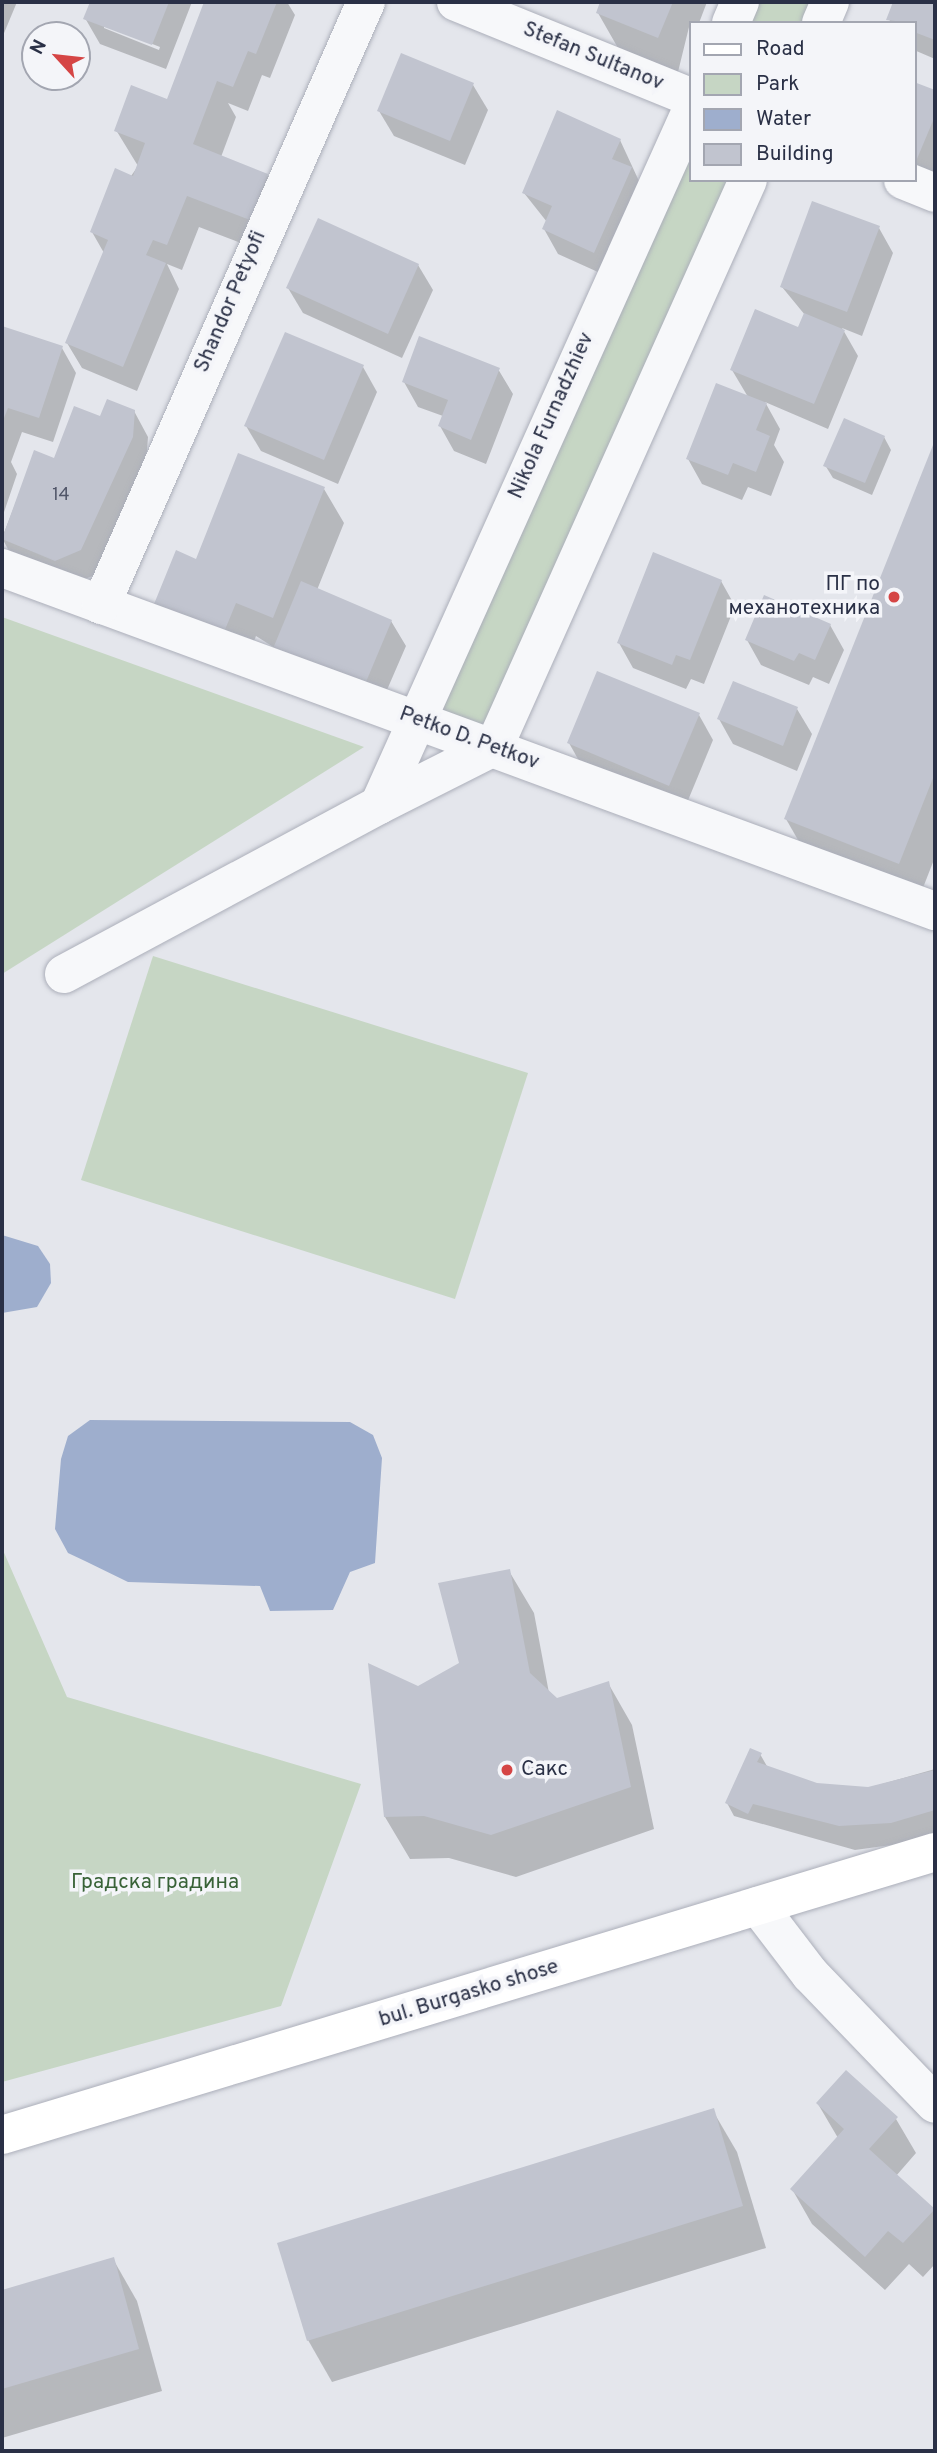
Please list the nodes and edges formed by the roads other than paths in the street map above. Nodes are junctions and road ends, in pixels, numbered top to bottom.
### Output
1 (366, 2) edge
2 (456, 2) edge
3 (740, 2) edge
4 (830, 2) edge
5 (732, 21) edge
6 (822, 21) edge
7 (688, 96) edge
8 (688, 117) edge
9 (747, 182) edge
10 (909, 182) edge
11 (935, 193) edge
12 (2, 568) edge
13 (101, 605) junction
14 (414, 719) junction
15 (494, 747) junction
16 (379, 805) junction
17 (935, 911) edge
18 (64, 974) dead end
19 (935, 1852) edge
20 (758, 1906) junction
21 (935, 2104) edge
22 (2, 2135) edge

1 - 13 street, Shandor Petyofi
2 - 7 street, Stefan Sultanov
3 - 5 street
4 - 6 street
8 - 14 street, Nikola Furnadzhiev
9 - 15 street
10 - 11 street
12 - 13 street, Petko D. Petkov
13 - 14 street, Petko D. Petkov
14 - 15 street, Petko D. Petkov
14 - 16 street, Nikola Furnadzhiev
15 - 16 street
15 - 17 street, Petko D. Petkov
16 - 18 street
19 - 20 main road, bul. Burgasko shose
20 - 21 street
20 - 22 main road, bul. Burgasko shose

